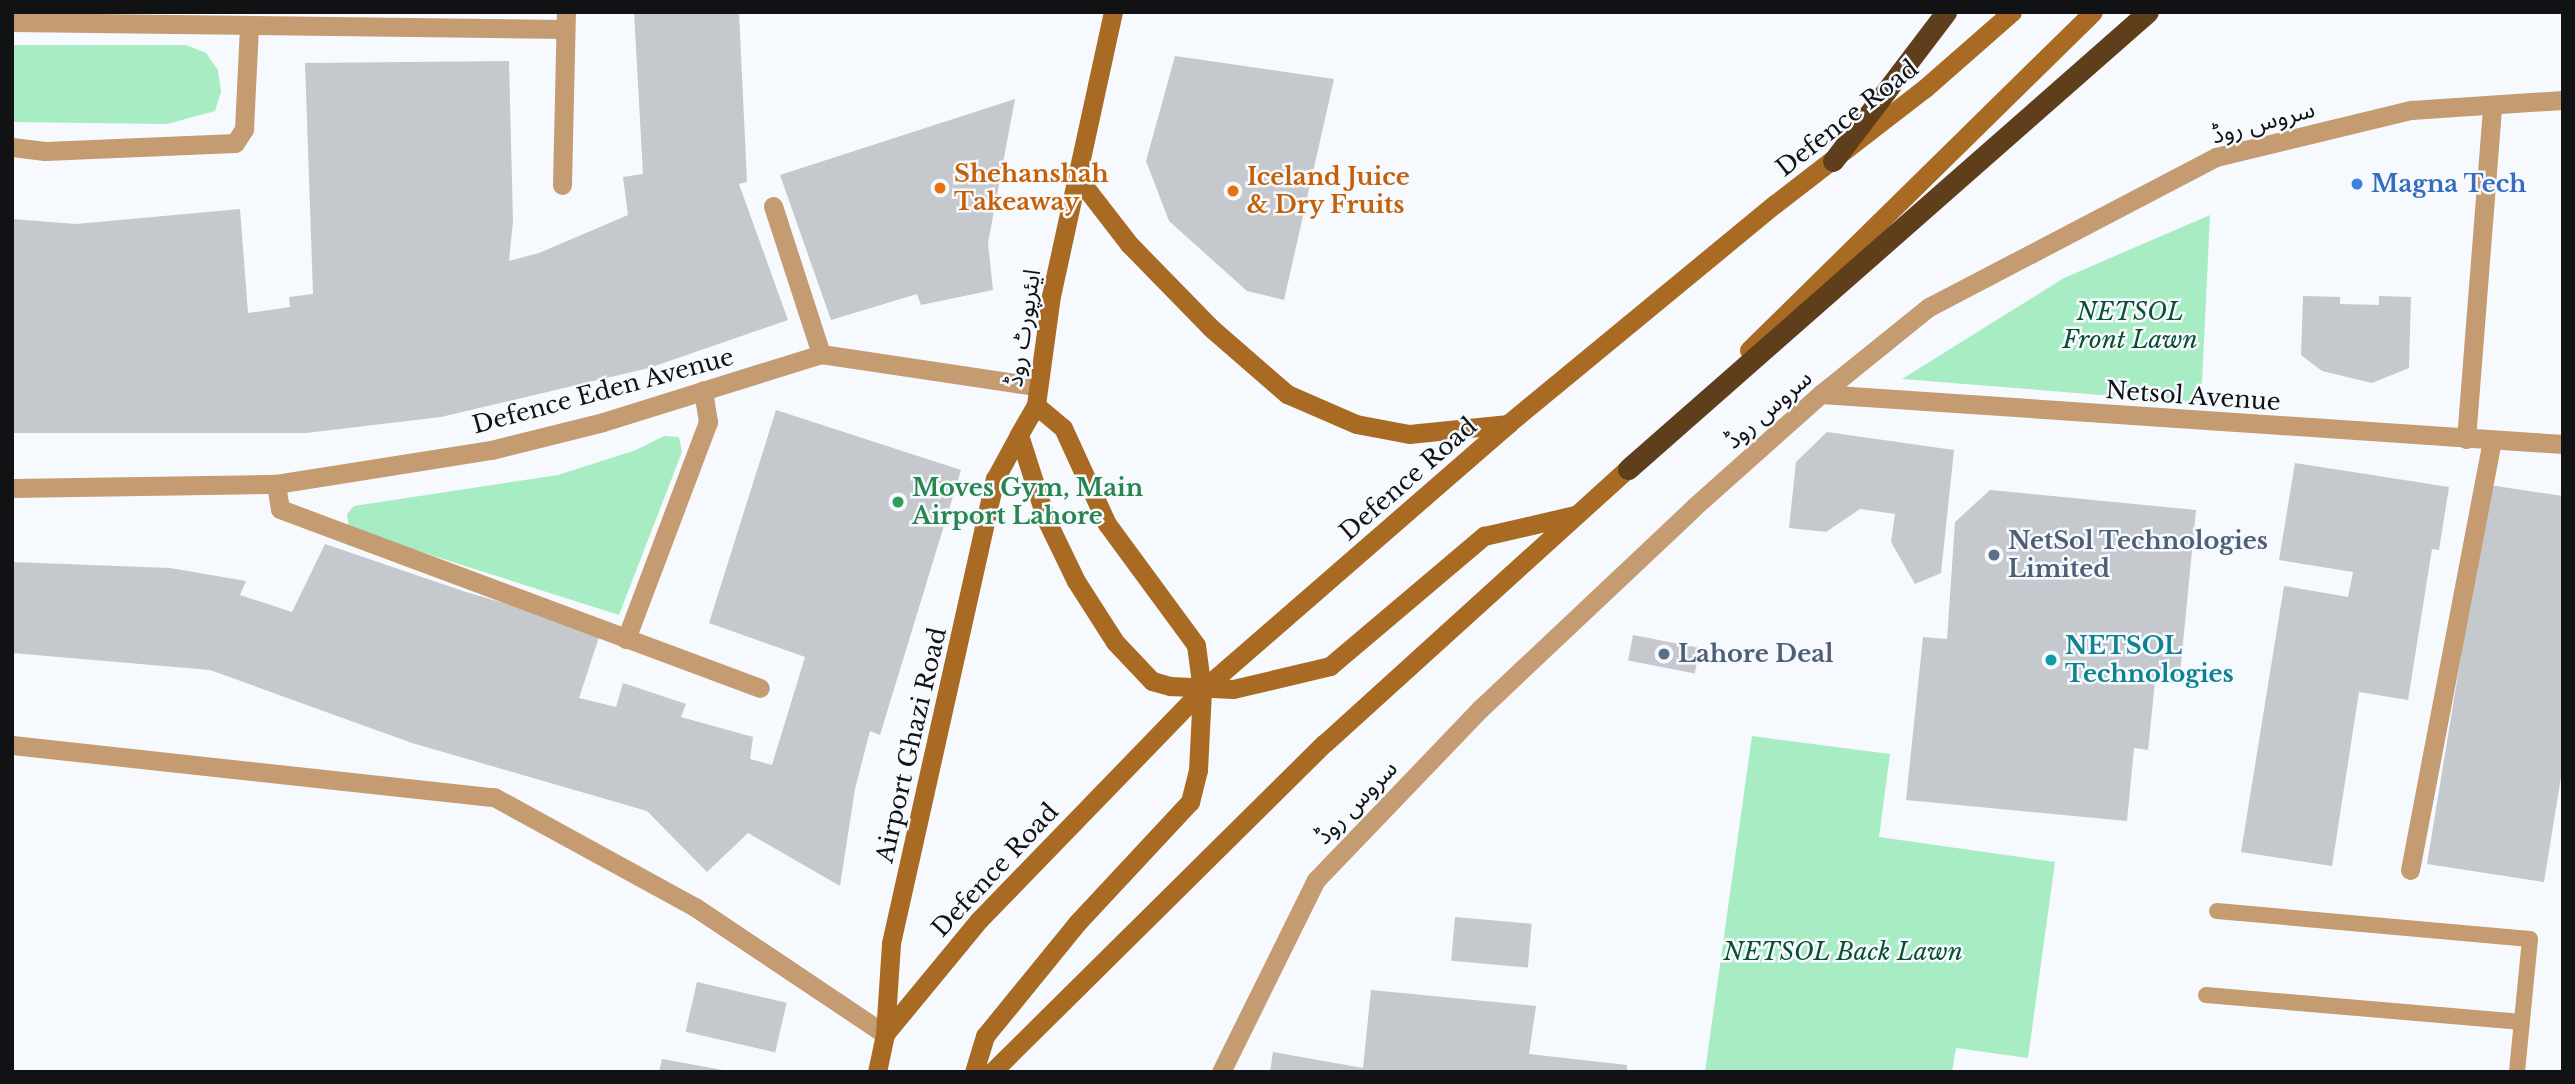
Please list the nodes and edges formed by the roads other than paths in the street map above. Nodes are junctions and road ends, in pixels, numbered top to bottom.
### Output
1 (1113, 12) edge
2 (1946, 12) edge
3 (2012, 12) edge
4 (2093, 12) edge
5 (2148, 12) edge
6 (565, 20) edge
7 (12, 22) edge
8 (249, 26) junction
9 (2563, 100) edge
10 (2492, 104) junction
11 (12, 147) edge
12 (1833, 161) junction
13 (1078, 178) junction
14 (562, 185) dead end
15 (773, 205) dead end
16 (821, 354) junction
17 (703, 390) junction
18 (1821, 394) junction
19 (1036, 396) junction
20 (1509, 424) junction
21 (1019, 435) junction
22 (2466, 439) junction
23 (2492, 440) junction
24 (2563, 443) edge
25 (1628, 469) junction
26 (276, 484) junction
27 (12, 488) edge
28 (1576, 515) junction
29 (626, 639) junction
30 (760, 688) dead end
31 (1202, 690) junction
32 (12, 745) edge
33 (2410, 870) dead end
34 (2217, 911) dead end
35 (2206, 995) dead end
36 (2522, 1022) junction
37 (885, 1034) junction
38 (877, 1072) edge
39 (974, 1072) edge
40 (992, 1072) edge
41 (1221, 1072) edge
42 (2517, 1072) edge

1 - 13 main road, ایئرپورٹ روڈ
2 - 12 highway
3 - 12 main road, Defence Road
4 - 25 main road
5 - 25 highway
6 - 8 street
6 - 14 street
7 - 8 street
8 - 11 street
9 - 10 street, سروس روڈ
10 - 18 street, سروس روڈ
10 - 22 street
12 - 20 main road, Defence Road
13 - 19 main road, ایئرپورٹ روڈ
13 - 20 main road
15 - 16 street
16 - 17 street, Defence Eden Avenue
16 - 19 street, Defence Eden Avenue
17 - 26 street, Defence Eden Avenue
17 - 29 street
18 - 22 street, Netsol Avenue
18 - 41 street, سروس روڈ
19 - 21 main road, Airport Ghazi Road
19 - 31 main road, ایئرپورٹ روڈ
20 - 31 main road, Defence Road
21 - 31 main road
21 - 37 main road, Airport Ghazi Road
22 - 23 street, Netsol Avenue
23 - 24 street, Netsol Avenue
23 - 33 street
25 - 28 main road
26 - 27 street, Defence Eden Avenue
26 - 29 street
28 - 31 main road
28 - 40 main road
29 - 30 street
31 - 37 main road, Defence Road
31 - 39 main road, ایئرپورٹ روڈ
32 - 37 street
34 - 36 lane
35 - 36 lane
36 - 42 lane
37 - 38 main road, Airport Ghazi Road

